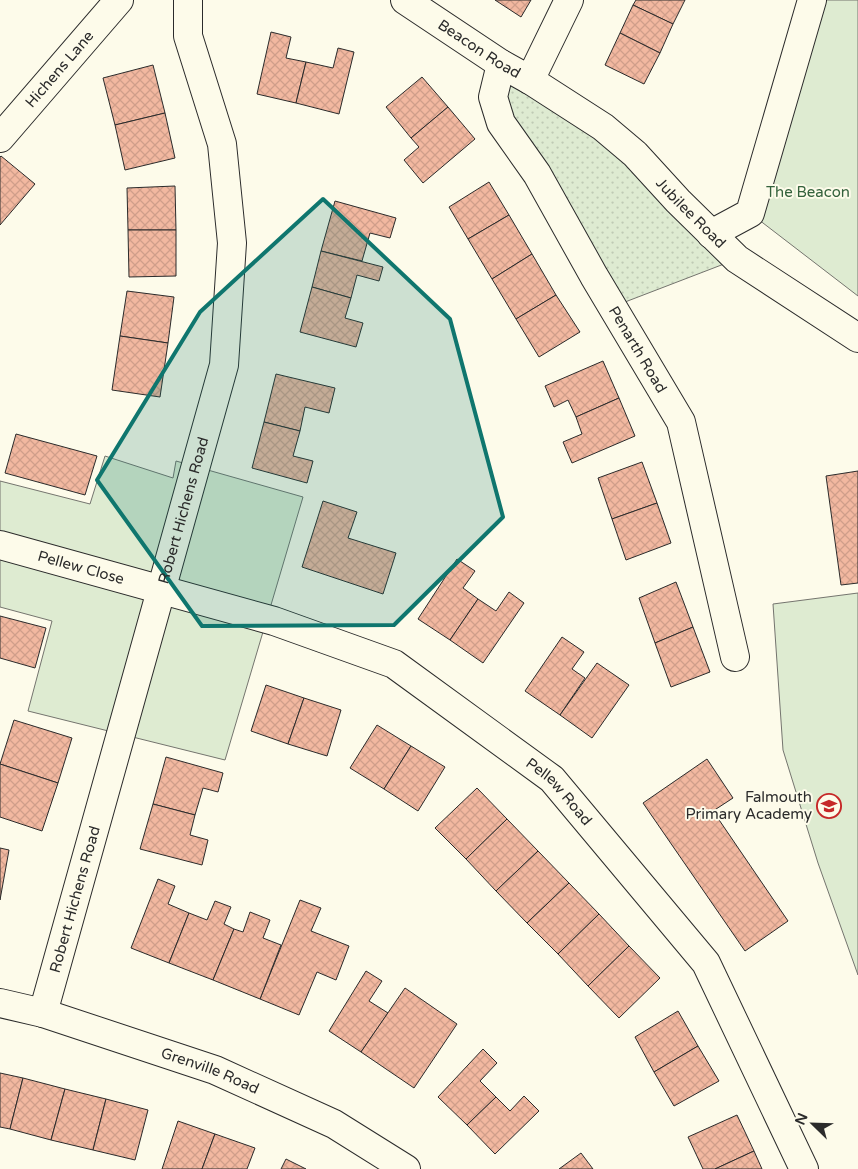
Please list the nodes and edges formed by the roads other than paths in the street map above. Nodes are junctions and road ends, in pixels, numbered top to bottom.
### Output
1 (119, 0) edge
2 (188, 0) edge
3 (405, 0) edge
4 (569, 0) edge
5 (812, 0) edge
6 (501, 64) junction
7 (530, 80) junction
8 (0, 138) edge
9 (711, 234) junction
10 (858, 338) edge
11 (0, 546) edge
12 (161, 591) junction
13 (734, 658) dead end
14 (0, 1003) edge
15 (43, 1013) junction
16 (406, 1169) edge
17 (804, 1169) edge

1 - 8 street, Hichens Lane
2 - 12 street, Robert Hichens Road
3 - 6 street, Beacon Road
4 - 7 street, Beacon Road
5 - 9 street
6 - 7 street, Beacon Road
6 - 13 street, Penarth Road
7 - 9 street, Jubilee Road
9 - 10 street, Jubilee Road
11 - 12 street, Pellew Close
12 - 15 street, Robert Hichens Road
12 - 17 street, Pellew Road
14 - 15 street, Grenville Road
15 - 16 street, Grenville Road

